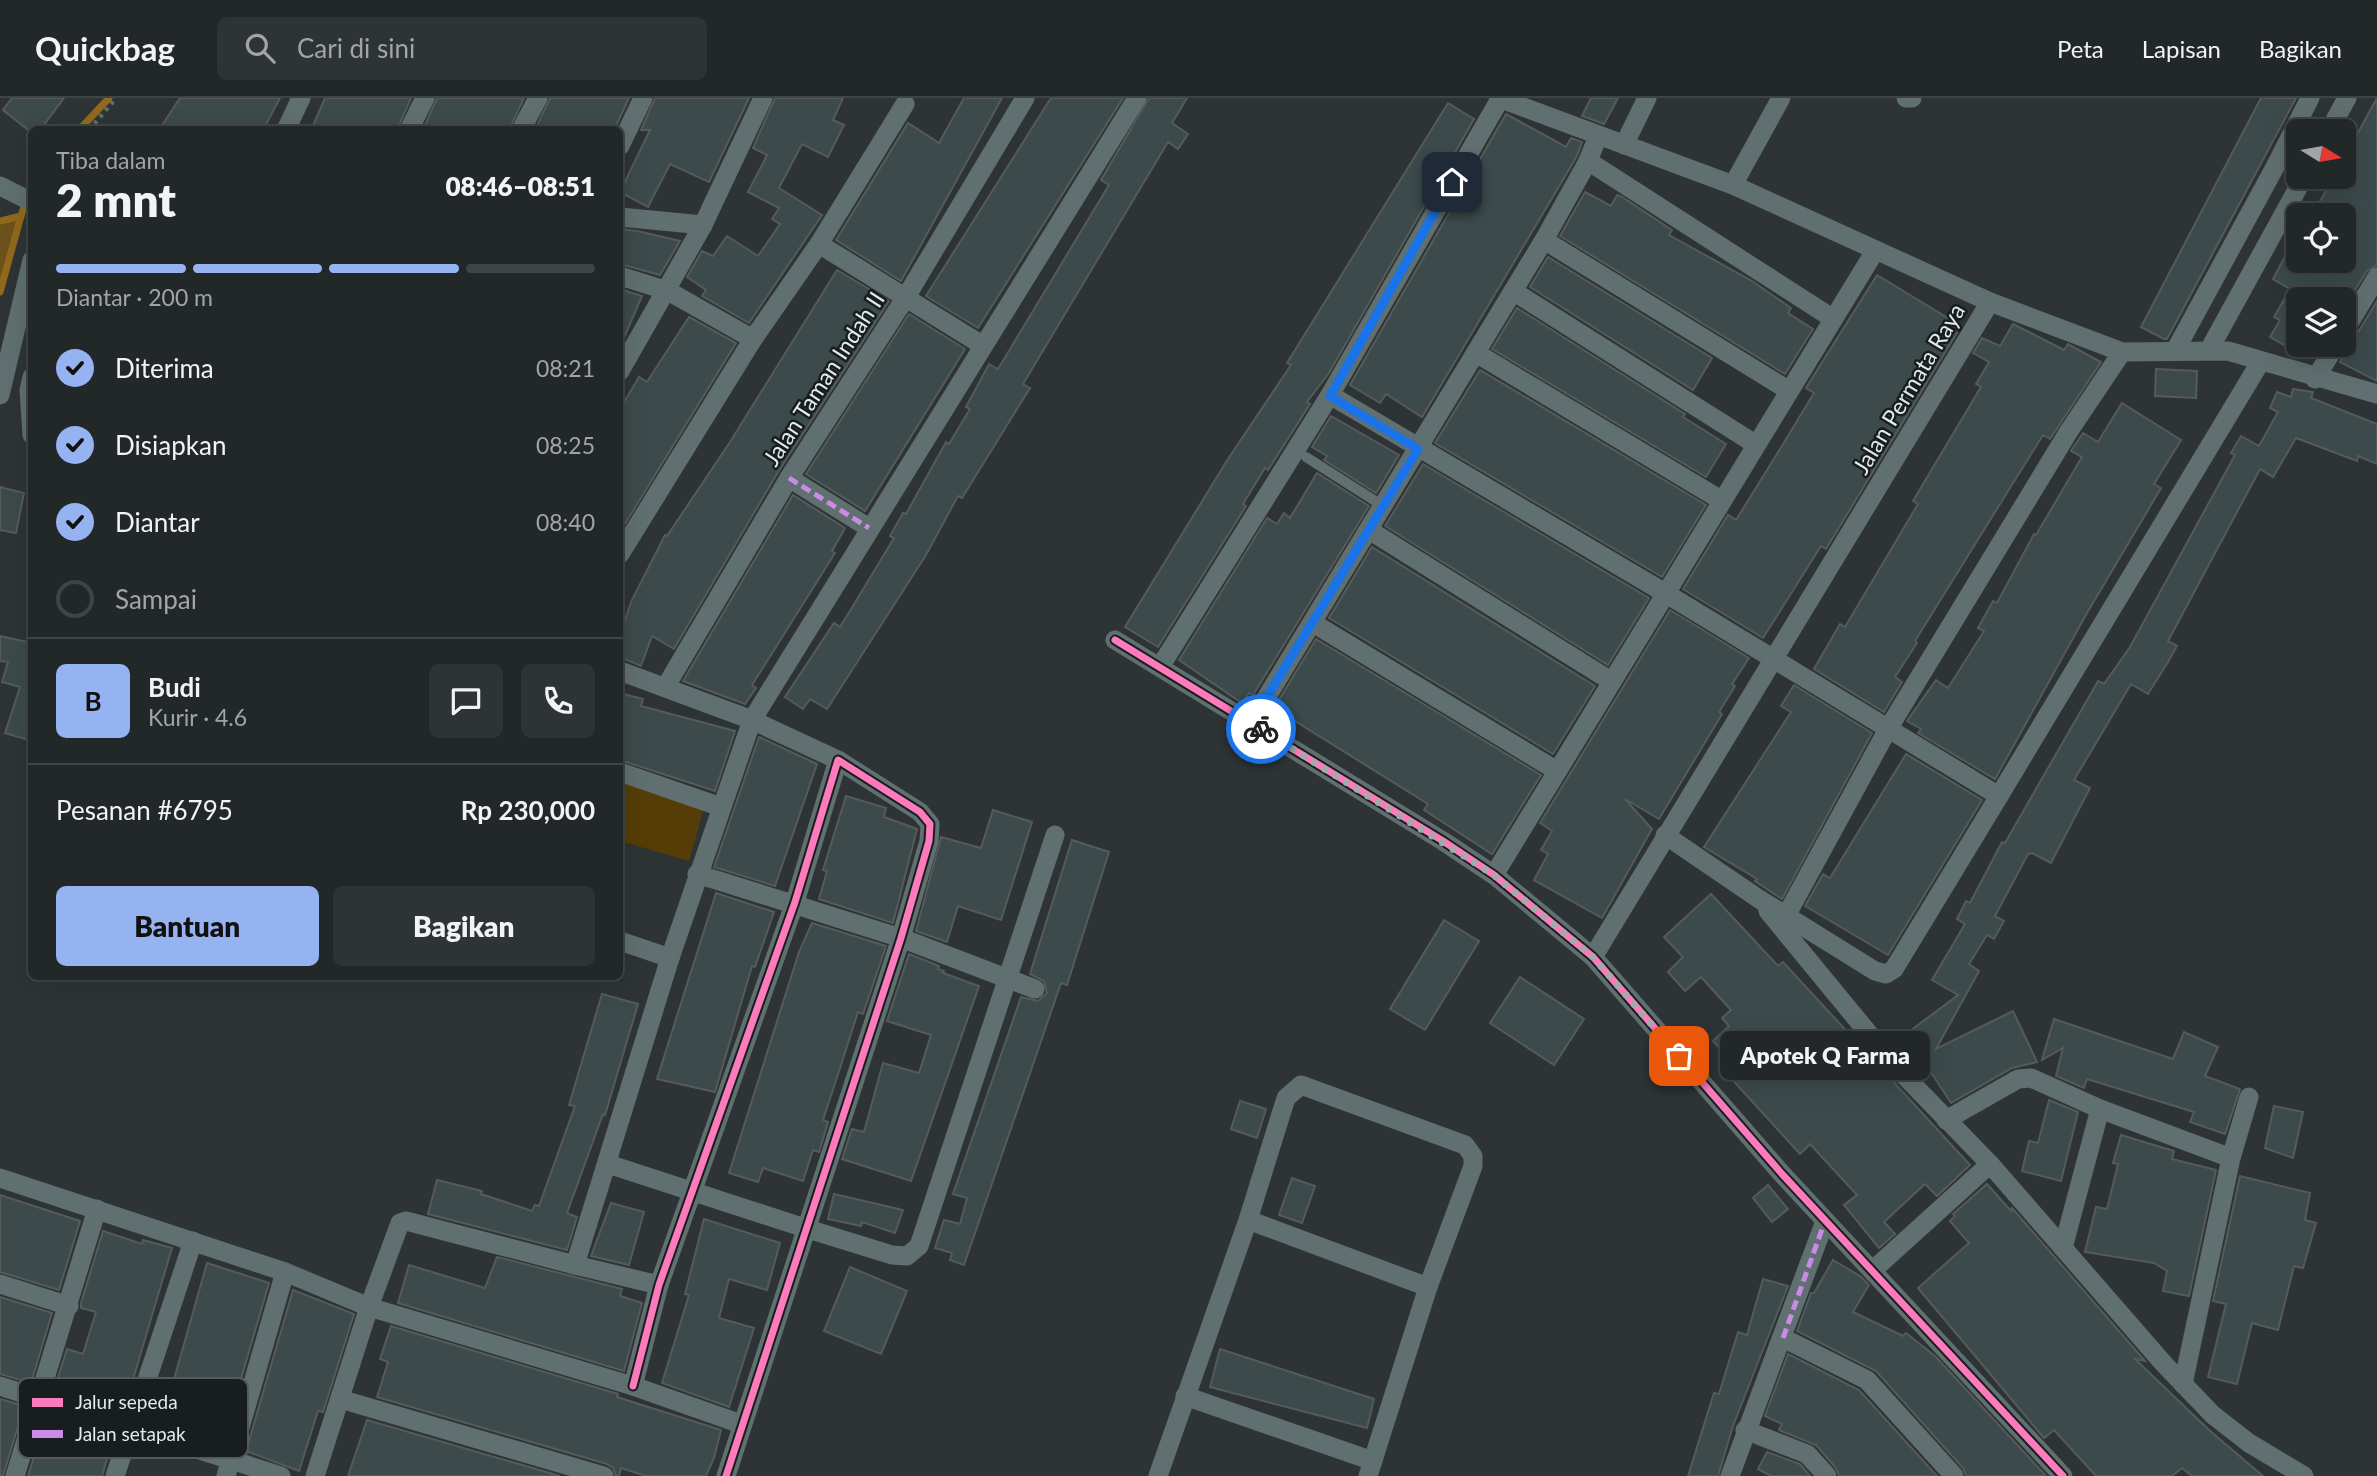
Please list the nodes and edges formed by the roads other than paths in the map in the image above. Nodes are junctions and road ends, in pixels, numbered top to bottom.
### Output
1 (301, 98) edge
2 (425, 98) edge
3 (538, 98) edge
4 (643, 98) edge
5 (763, 98) edge
6 (1025, 98) edge
7 (1137, 98) edge
8 (1500, 98) edge
9 (1647, 98) edge
10 (1781, 98) edge
11 (1906, 98) edge
12 (1912, 98) edge
13 (2310, 98) edge
14 (2347, 98) edge
15 (905, 104) dead end
16 (2336, 119) edge
17 (288, 126) edge
18 (411, 126) edge
19 (523, 126) edge
20 (1598, 136) junction
21 (623, 140) edge
22 (1624, 145) junction
23 (1588, 161) junction
24 (1733, 185) junction
25 (0, 186) edge
26 (2297, 189) edge
27 (27, 200) edge
28 (623, 217) edge
29 (703, 225) junction
30 (1544, 240) junction
31 (818, 244) junction
32 (1875, 251) junction
33 (623, 277) edge
34 (2377, 277) edge
35 (28, 290) edge
36 (668, 291) junction
37 (1513, 291) junction
38 (906, 297) junction
39 (1990, 302) junction
40 (2356, 312) edge
41 (1832, 318) junction
42 (753, 339) junction
43 (982, 345) junction
44 (2209, 350) junction
45 (2175, 351) junction
46 (2122, 352) junction
47 (1476, 353) junction
48 (2329, 357) edge
49 (2262, 361) junction
50 (623, 366) edge
51 (2315, 379) junction
52 (1788, 390) junction
53 (2377, 394) edge
54 (0, 395) edge
55 (1330, 396) junction
56 (1755, 444) junction
57 (1418, 449) junction
58 (1306, 457) dead end
59 (789, 478) junction
60 (1721, 500) junction
61 (1383, 506) junction
62 (869, 528) junction
63 (1369, 530) junction
64 (623, 549) edge
65 (1664, 593) junction
66 (1313, 623) junction
67 (1115, 640) dead end
68 (1773, 660) junction
69 (1160, 667) junction
70 (623, 672) edge
71 (1611, 681) junction
72 (666, 686) junction
73 (751, 720) junction
74 (1251, 723) junction
75 (1888, 729) junction
76 (838, 760) junction
77 (1557, 771) junction
78 (623, 773) edge
79 (1999, 796) junction
80 (721, 807) junction
81 (1055, 835) dead end
82 (1665, 835) junction
83 (697, 874) junction
84 (1494, 875) junction
85 (1759, 899) junction
86 (795, 902) junction
87 (1786, 916) junction
88 (901, 938) junction
89 (623, 942) edge
90 (1593, 957) junction
91 (670, 958) junction
92 (1008, 977) junction
93 (1035, 989) dead end
94 (2249, 1097) dead end
95 (2100, 1108) junction
96 (1946, 1120) junction
97 (2231, 1158) junction
98 (608, 1164) junction
99 (1990, 1164) junction
100 (0, 1178) edge
101 (691, 1190) junction
102 (97, 1209) junction
103 (1248, 1220) junction
104 (1825, 1221) junction
105 (808, 1229) junction
106 (193, 1241) junction
107 (2063, 1248) junction
108 (575, 1265) junction
109 (1873, 1270) junction
110 (285, 1272) junction
111 (0, 1284) edge
112 (659, 1285) junction
113 (1428, 1287) junction
114 (69, 1306) junction
115 (369, 1307) junction
116 (1783, 1338) junction
117 (47, 1378) edge
118 (147, 1378) edge
119 (2183, 1384) junction
120 (0, 1386) edge
121 (633, 1386) junction
122 (18, 1392) edge
123 (1185, 1396) junction
124 (340, 1399) junction
125 (248, 1402) edge
126 (741, 1424) junction
127 (1745, 1430) junction
128 (21, 1458) edge
129 (121, 1458) edge
130 (205, 1458) edge
131 (229, 1468) edge
132 (1370, 1468) edge
133 (15, 1476) edge
134 (115, 1476) edge
135 (281, 1476) edge
136 (315, 1476) edge
137 (604, 1476) edge
138 (726, 1476) edge
139 (1158, 1476) edge
140 (1730, 1476) edge
141 (1827, 1476) edge
142 (1954, 1476) edge
143 (2063, 1476) edge
144 (2304, 1476) edge

1 - 17 street
2 - 18 street
3 - 19 street
4 - 21 street
5 - 29 street
6 - 38 street, Jalan Taman Indah II
7 - 43 street
8 - 20 street, Jalan Permata Raya
8 - 55 street
9 - 22 street
10 - 24 street
11 - 12 street
13 - 45 street
14 - 16 street
15 - 31 street
20 - 22 street, Jalan Permata Raya
20 - 23 street
22 - 24 street, Jalan Permata Raya
23 - 30 street
23 - 41 street
24 - 32 street, Jalan Permata Raya
25 - 27 street
26 - 44 street
28 - 29 street
29 - 36 street
30 - 37 street
30 - 52 street
31 - 38 street
31 - 42 street
32 - 39 street, Jalan Permata Raya
32 - 41 street
33 - 36 street
34 - 40 street
35 - 54 street
36 - 42 street
36 - 50 street
37 - 47 street
37 - 56 street
38 - 43 street
38 - 59 street, Jalan Taman Indah II
39 - 46 street
39 - 68 street, Jalan Permata Raya
41 - 52 street
42 - 64 street
43 - 62 street
44 - 45 street
44 - 49 street
45 - 46 street
46 - 75 street
47 - 57 street
47 - 60 street
48 - 51 street
49 - 51 street
49 - 79 street
51 - 53 street
52 - 56 street
55 - 57 street
55 - 69 street
56 - 60 street
57 - 61 street
57 - 65 street
58 - 61 lane
59 - 62 street
59 - 72 street, Jalan Taman Indah II
60 - 65 street
61 - 63 street
62 - 73 street
63 - 66 street
63 - 71 street
65 - 68 street
65 - 71 street
66 - 74 street
66 - 77 street
67 - 69 street
68 - 75 street
68 - 82 street, Jalan Permata Raya
69 - 74 street
70 - 72 street
71 - 77 street
72 - 73 street
73 - 76 street
73 - 80 street
74 - 84 street
75 - 79 street
75 - 87 street
76 - 86 street
76 - 88 street
77 - 84 street
78 - 80 street
79 - 87 street
80 - 83 street
81 - 92 street
82 - 85 street
82 - 90 street, Jalan Permata Raya
83 - 86 street
83 - 91 street
84 - 90 street
85 - 87 street
85 - 96 street
86 - 88 street
86 - 101 street
88 - 92 street
88 - 105 street
89 - 91 street
90 - 104 street
91 - 98 street
92 - 93 street
92 - 105 street
94 - 97 street
95 - 96 street
95 - 97 street
95 - 107 street
96 - 99 street
97 - 119 street
98 - 101 street
98 - 108 street
99 - 107 street
99 - 109 street
100 - 102 street
101 - 105 street
101 - 112 street
102 - 106 street
102 - 114 street
103 - 113 street
103 - 113 street
103 - 123 street
104 - 109 street
104 - 116 street
105 - 126 street
106 - 110 street
106 - 118 street
107 - 119 street
108 - 112 street
108 - 115 street
109 - 143 street
110 - 115 street
110 - 125 street
111 - 114 street
112 - 121 street
113 - 132 street
114 - 117 street
115 - 121 street
115 - 124 street
116 - 127 street
116 - 142 street
119 - 144 street
120 - 122 street
121 - 126 street
123 - 132 street
123 - 139 street
124 - 136 street
124 - 137 street
126 - 138 street
127 - 140 street
127 - 141 street
128 - 133 street
129 - 134 street
130 - 131 street
131 - 135 street

